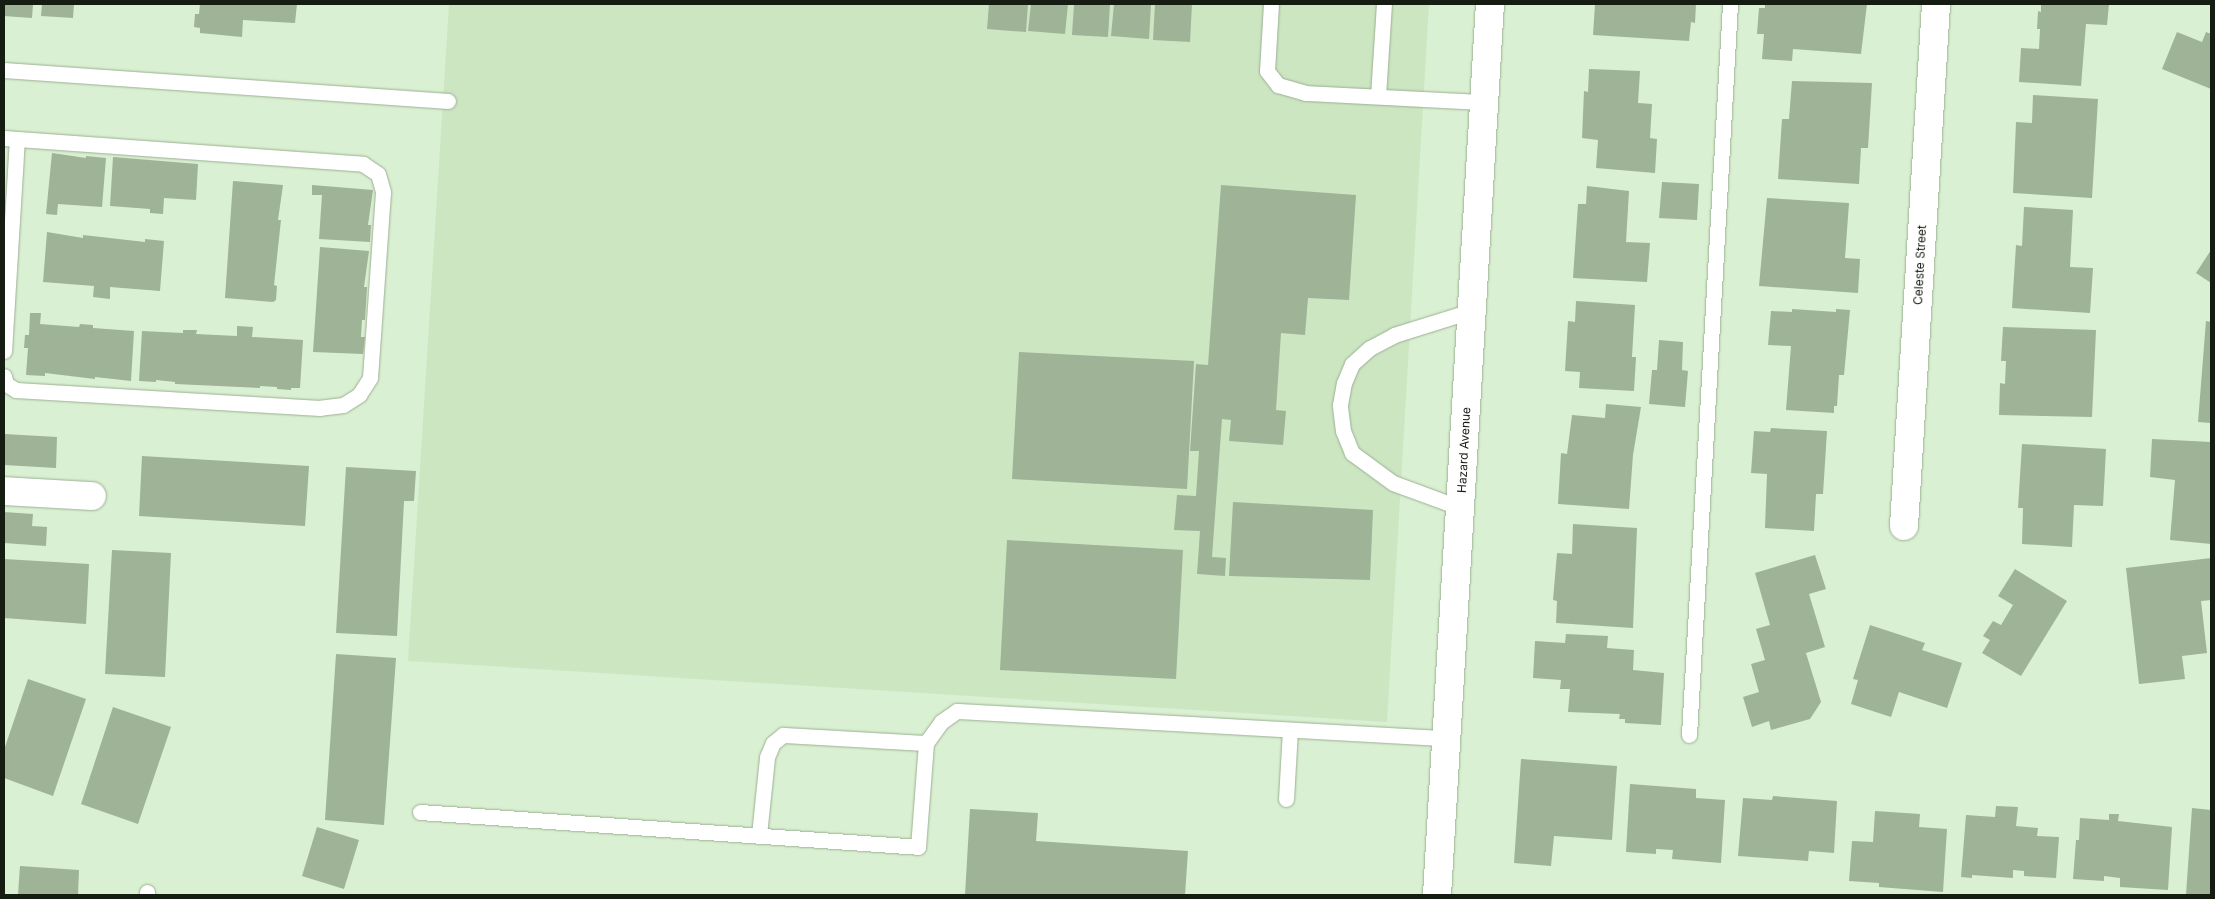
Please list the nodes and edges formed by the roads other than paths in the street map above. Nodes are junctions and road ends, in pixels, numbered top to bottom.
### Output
1 (1271, 4) edge
2 (1384, 4) edge
3 (1490, 4) edge
4 (1730, 4) edge
5 (1936, 4) edge
6 (4, 70) edge
7 (1378, 96) junction
8 (448, 100) dead end
9 (1484, 102) junction
10 (10, 138) edge
11 (1471, 311) junction
12 (4, 351) edge
13 (4, 376) edge
14 (4, 491) edge
15 (92, 496) dead end
16 (1461, 508) junction
17 (1904, 526) dead end
18 (1290, 730) junction
19 (1689, 735) dead end
20 (1447, 738) junction
21 (926, 743) junction
22 (1286, 799) dead end
23 (420, 812) dead end
24 (759, 835) junction
25 (1437, 895) edge

1 - 7 lane
2 - 7 lane
3 - 9 street, Hazard Avenue
4 - 19 lane
5 - 17 street, Celeste Street
6 - 8 lane
7 - 9 lane
9 - 11 street, Hazard Avenue
10 - 12 lane
10 - 13 lane
11 - 16 street, Hazard Avenue
11 - 16 lane
14 - 15 street
16 - 20 street, Hazard Avenue
18 - 20 lane
18 - 21 lane
18 - 22 lane
20 - 25 street, Hazard Avenue
21 - 24 lane
21 - 24 lane
23 - 24 lane

